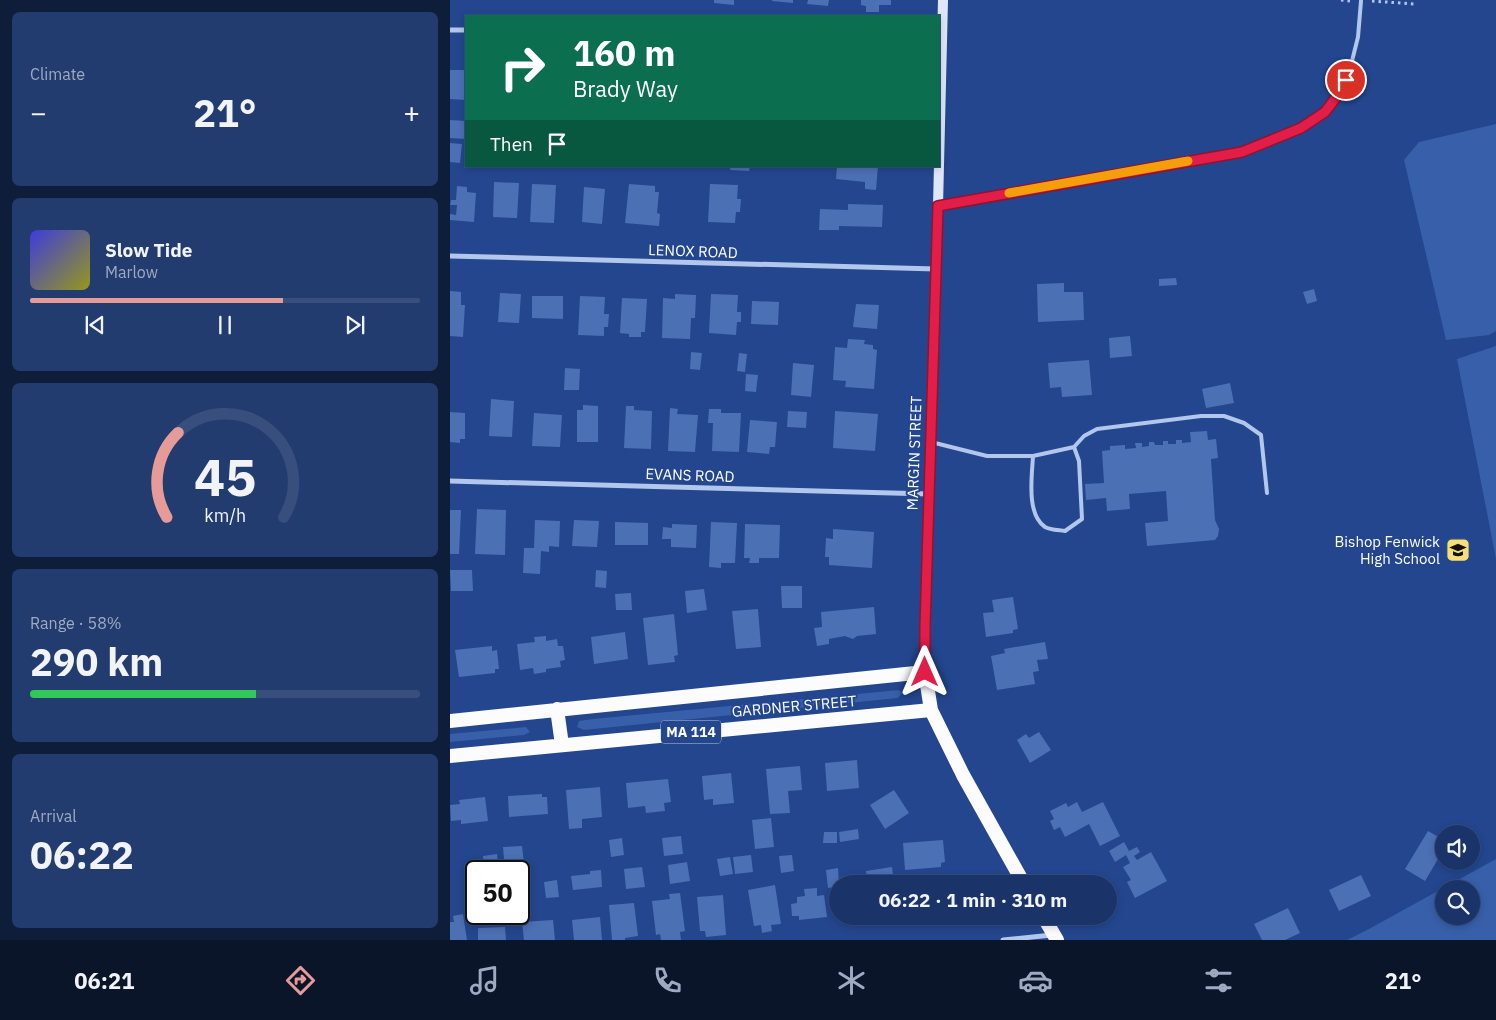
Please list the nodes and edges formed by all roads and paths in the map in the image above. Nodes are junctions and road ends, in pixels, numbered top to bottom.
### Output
1 (943, 0) edge
2 (1361, 1) edge
3 (1414, 4) dead end
4 (450, 30) edge
5 (465, 30) edge
6 (940, 44) edge
7 (938, 167) edge
8 (938, 206) junction
9 (450, 256) edge
10 (936, 270) junction
11 (931, 442) junction
12 (1074, 447) junction
13 (1033, 456) junction
14 (450, 481) edge
15 (1267, 493) dead end
16 (929, 494) junction
17 (925, 672) junction
18 (558, 709) junction
19 (931, 710) junction
20 (450, 721) edge
21 (562, 745) junction
22 (450, 756) edge
23 (1019, 875) edge
24 (1048, 925) edge
25 (1055, 937) edge
26 (1003, 940) edge

1 - 6 main road, MARGIN STREET
2 - 3 path
2 - 8 lane
4 - 5 street
7 - 8 main road, MARGIN STREET
8 - 10 main road, MARGIN STREET
9 - 10 street, LENOX ROAD
10 - 11 main road, MARGIN STREET
11 - 13 lane
11 - 16 main road, MARGIN STREET
12 - 13 lane
12 - 13 lane
12 - 15 lane
14 - 16 street, EVANS ROAD
16 - 17 main road, MARGIN STREET
17 - 18 highway, GARDNER STREET / MA 114
17 - 19 highway, MARGIN STREET
18 - 20 highway, GARDNER STREET / MA 114
18 - 21 highway
19 - 21 highway, GARDNER STREET / MA 114
19 - 23 highway, MARGIN STREET
21 - 22 highway, GARDNER STREET / MA 114
24 - 25 highway
25 - 26 street

